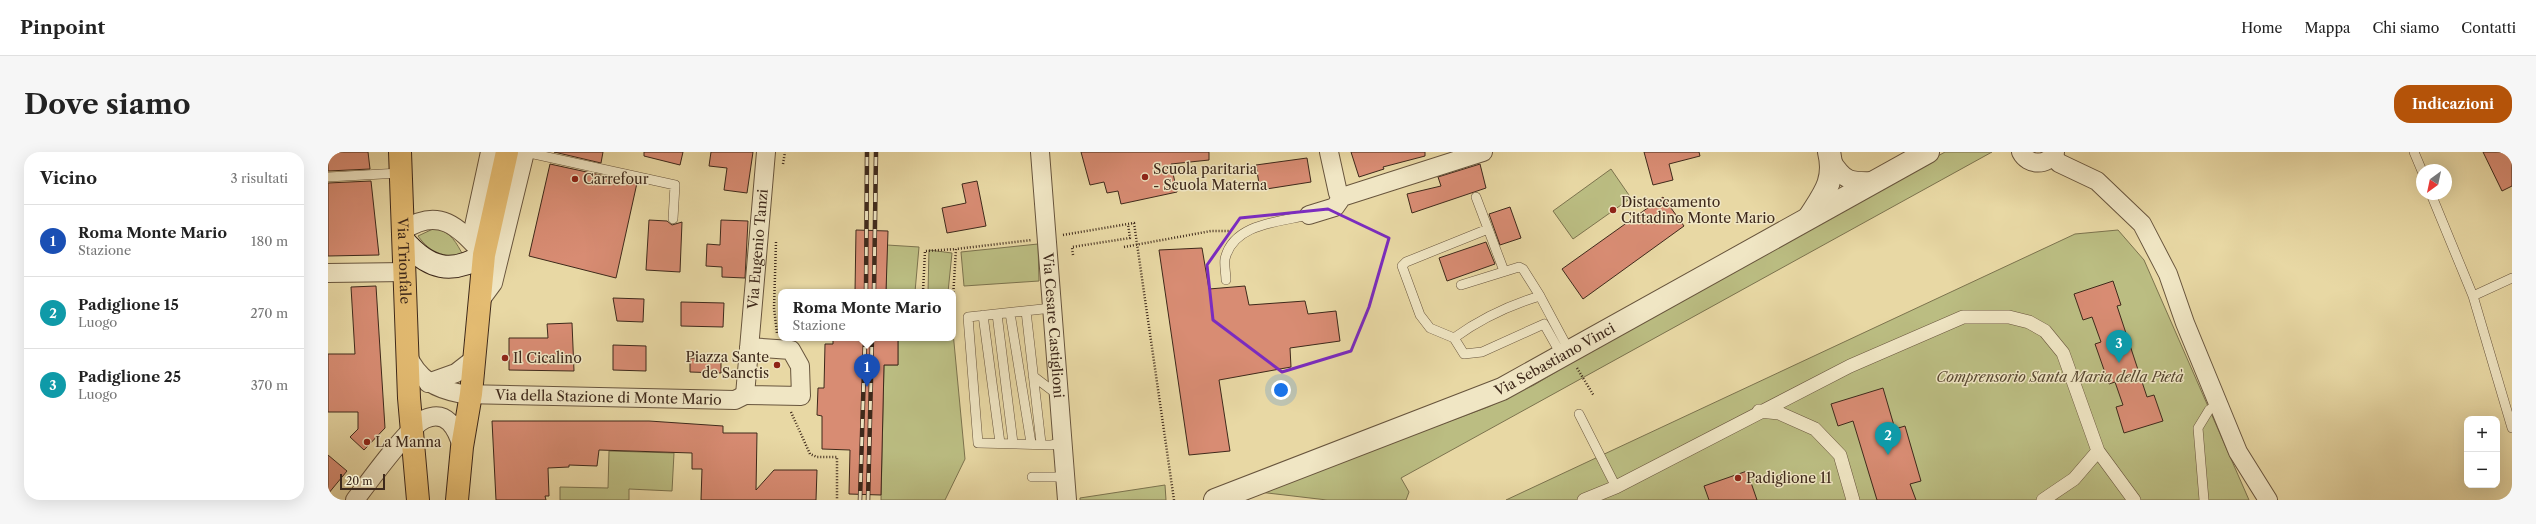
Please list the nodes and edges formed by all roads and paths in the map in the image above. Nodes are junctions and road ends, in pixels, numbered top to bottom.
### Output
1 (490, 152) edge
2 (507, 152) edge
3 (525, 152) edge
4 (766, 152) edge
5 (786, 152) edge
6 (1040, 152) edge
7 (1329, 152) edge
8 (1483, 152) edge
9 (1928, 152) edge
10 (2021, 152) edge
11 (2414, 152) edge
12 (2054, 154) edge
13 (1830, 156) edge
14 (399, 161) edge
15 (2419, 164) edge
16 (782, 167) dead end
17 (328, 177) edge
18 (1876, 181) junction
19 (1342, 197) junction
20 (1476, 197) dead end
21 (2433, 200) edge
22 (1310, 215) joint
23 (1810, 217) junction
24 (673, 219) dead end
25 (1128, 224) junction
26 (1488, 229) junction
27 (1242, 233) junction
28 (404, 235) junction
29 (1061, 235) dead end
30 (776, 237) dead end
31 (1036, 239) dead end
32 (1137, 245) junction
33 (1124, 247) dead end
34 (477, 248) junction
35 (956, 249) junction
36 (1073, 255) dead end
37 (1504, 271) junction
38 (406, 272) junction
39 (328, 273) edge
40 (2512, 278) edge
41 (1226, 280) dead end
42 (1461, 284) dead end
43 (923, 289) edge
44 (954, 289) edge
45 (1540, 296) junction
46 (2473, 296) junction
47 (479, 302) junction
48 (1052, 308) junction
49 (1026, 311) junction
50 (1010, 313) junction
51 (997, 314) junction
52 (983, 315) junction
53 (778, 335) edge
54 (1454, 338) junction
55 (779, 341) edge
56 (749, 346) junction
57 (780, 348) junction
58 (407, 354) junction
59 (1566, 354) junction
60 (474, 359) junction
61 (1033, 376) junction
62 (1582, 378) dead end
63 (428, 383) junction
64 (1057, 386) junction
65 (471, 394) junction
66 (745, 395) junction
67 (1594, 396) dead end
68 (2219, 403) junction
69 (1759, 411) junction
70 (791, 413) dead end
71 (1580, 414) dead end
72 (2512, 428) edge
73 (413, 430) junction
74 (1013, 443) junction
75 (1031, 443) junction
76 (1041, 443) junction
77 (1062, 443) junction
78 (1000, 444) junction
79 (462, 447) junction
80 (2098, 451) junction
81 (1032, 477) dead end
82 (1065, 477) junction
83 (1615, 494) edge
84 (355, 500) edge
85 (418, 500) edge
86 (457, 500) edge
87 (837, 500) edge
88 (1067, 500) edge
89 (1174, 500) edge
90 (1215, 500) edge
91 (1584, 500) edge
92 (1853, 500) edge
93 (2044, 500) edge
94 (2134, 500) edge
95 (2204, 500) edge
96 (2268, 500) edge

1 - 34 street
2 - 34 main road
3 - 24 lane
3 - 47 street
4 - 56 street, Via Eugenio Tanzi
5 - 16 path
6 - 48 street, Via Cesare Castiglioni
7 - 19 street
8 - 19 street
9 - 18 street, Via Sebastiano Vinci
10 - 12 street
11 - 15 lane
12 - 68 street
13 - 18 street, Via Sebastiano Vinci
13 - 23 street
14 - 17 lane
14 - 28 main road, Via Trionfale
18 - 23 street, Via Sebastiano Vinci
19 - 22 street
20 - 26 lane
21 - 46 lane
22 - 27 lane
23 - 59 street, Via Sebastiano Vinci
25 - 29 path
25 - 32 path
25 - 36 path
26 - 37 lane
26 - 54 lane
27 - 32 path
27 - 41 lane
28 - 34 street
28 - 34 street
28 - 38 main road, Via Trionfale
30 - 53 path
31 - 35 path
32 - 33 path
32 - 89 path
34 - 47 main road
35 - 43 path
35 - 44 path
37 - 42 lane
37 - 45 lane
38 - 39 street
38 - 58 main road, Via Trionfale
40 - 46 lane
45 - 54 lane
45 - 59 lane
46 - 72 lane
47 - 60 main road
48 - 49 lane
48 - 64 street, Via Cesare Castiglioni
49 - 50 lane
49 - 61 lane
50 - 51 lane
50 - 75 lane
51 - 52 lane
51 - 74 lane
52 - 78 lane
52 - 78 lane
54 - 59 lane
55 - 57 path
56 - 57 street
56 - 66 street
57 - 66 street
58 - 63 street, Via Trionfale
58 - 73 main road, Via Trionfale
59 - 90 street, Via Sebastiano Vinci
60 - 63 street
60 - 65 main road
61 - 64 lane
61 - 76 lane
62 - 67 path
63 - 65 street, Via Trionfale
64 - 77 street, Via Cesare Castiglioni
65 - 66 street, Via della Stazione di Monte Mario
65 - 79 main road
68 - 95 lane
68 - 96 street
69 - 80 street
69 - 83 street
69 - 92 street
70 - 87 path
71 - 83 lane
73 - 79 street
73 - 84 street
73 - 85 main road, Via Trionfale
74 - 75 lane
74 - 78 lane
75 - 76 lane
76 - 77 lane
77 - 82 street, Via Cesare Castiglioni
79 - 86 main road
80 - 93 street
80 - 94 street
81 - 82 lane
82 - 88 street, Via Cesare Castiglioni
83 - 91 street

